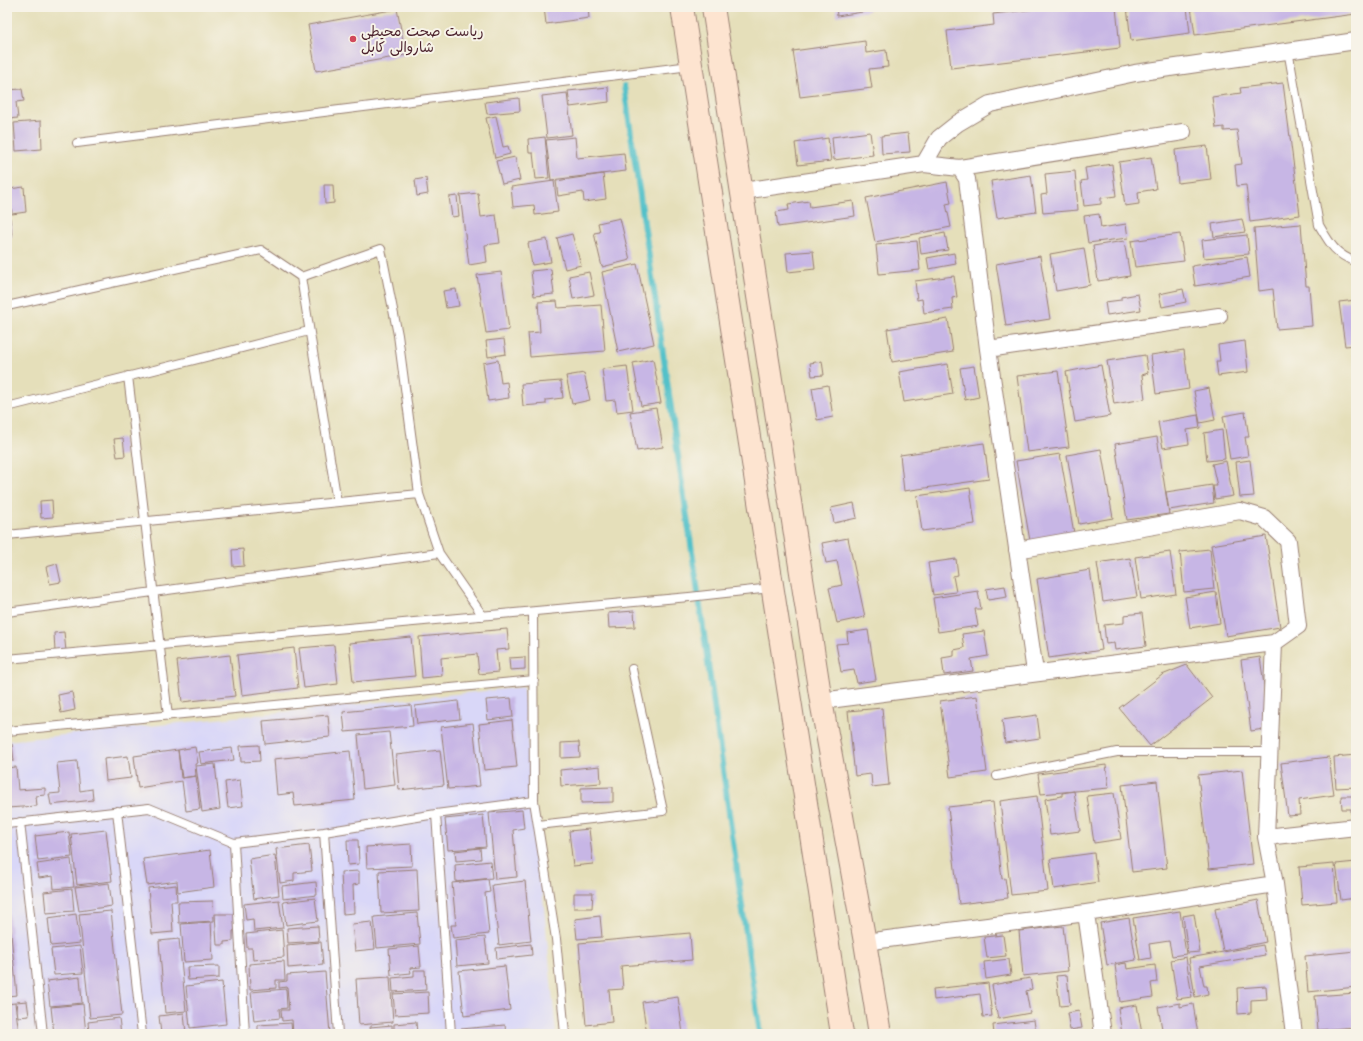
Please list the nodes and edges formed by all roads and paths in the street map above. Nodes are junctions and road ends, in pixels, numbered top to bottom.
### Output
1 (682, 7) edge
2 (713, 7) edge
3 (1356, 41) edge
4 (1288, 50) junction
5 (691, 66) junction
6 (1183, 132) dead end
7 (77, 143) dead end
8 (924, 164) junction
9 (960, 168) junction
10 (743, 191) junction
11 (1356, 262) edge
12 (301, 278) junction
13 (7, 306) edge
14 (1219, 316) dead end
15 (309, 330) junction
16 (988, 349) junction
17 (128, 376) junction
18 (7, 407) edge
19 (779, 428) junction
20 (748, 432) junction
21 (419, 494) junction
22 (337, 502) junction
23 (145, 521) junction
24 (794, 528) junction
25 (764, 532) junction
26 (7, 535) edge
27 (1017, 550) junction
28 (440, 554) junction
29 (772, 587) junction
30 (153, 592) junction
31 (7, 612) edge
32 (533, 612) junction
33 (483, 616) junction
34 (1274, 643) junction
35 (160, 646) junction
36 (7, 659) edge
37 (632, 669) dead end
38 (1035, 672) junction
39 (534, 680) junction
40 (821, 700) junction
41 (168, 716) junction
42 (7, 731) edge
43 (1271, 752) junction
44 (997, 776) dead end
45 (534, 801) junction
46 (117, 811) junction
47 (436, 814) junction
48 (20, 822) junction
49 (7, 824) edge
50 (538, 824) junction
51 (1356, 827) edge
52 (324, 832) junction
53 (1266, 837) junction
54 (234, 843) junction
55 (1275, 884) junction
56 (1086, 913) junction
57 (865, 942) junction
58 (43, 1034) edge
59 (142, 1034) edge
60 (245, 1034) edge
61 (338, 1034) edge
62 (452, 1034) edge
63 (565, 1034) edge
64 (842, 1034) edge
65 (880, 1034) edge
66 (1103, 1034) edge
67 (1294, 1034) edge

1 - 5 main road
2 - 10 main road
3 - 4 street
4 - 8 street
4 - 11 lane
5 - 7 lane
5 - 20 main road
6 - 9 street
8 - 9 street
8 - 10 street
9 - 16 street
10 - 19 main road
12 - 13 lane
12 - 15 lane
12 - 21 lane
14 - 16 street
15 - 17 lane
15 - 22 lane
16 - 27 street
17 - 18 lane
17 - 23 lane
19 - 20 main road
19 - 24 main road
20 - 25 main road
21 - 22 lane
21 - 28 lane
22 - 23 lane
23 - 26 lane
23 - 30 lane
24 - 25 main road
24 - 40 main road
25 - 29 main road
27 - 34 street
27 - 38 street
28 - 30 lane
28 - 33 lane
29 - 32 lane
29 - 64 main road
30 - 31 lane
30 - 35 lane
32 - 33 lane
32 - 39 lane
33 - 35 lane
34 - 38 street
34 - 43 street
35 - 36 lane
35 - 41 lane
37 - 50 lane
38 - 40 street
39 - 41 lane
39 - 45 lane
40 - 57 main road
41 - 42 lane
43 - 44 lane
43 - 53 street
45 - 47 lane
45 - 50 lane
46 - 48 lane
46 - 54 lane
46 - 59 lane
47 - 52 lane
47 - 62 lane
48 - 49 lane
48 - 58 lane
50 - 63 lane
51 - 53 street
52 - 54 lane
52 - 61 lane
53 - 55 street
54 - 60 lane
55 - 56 street
55 - 67 street
56 - 57 street
56 - 66 street
57 - 65 main road

